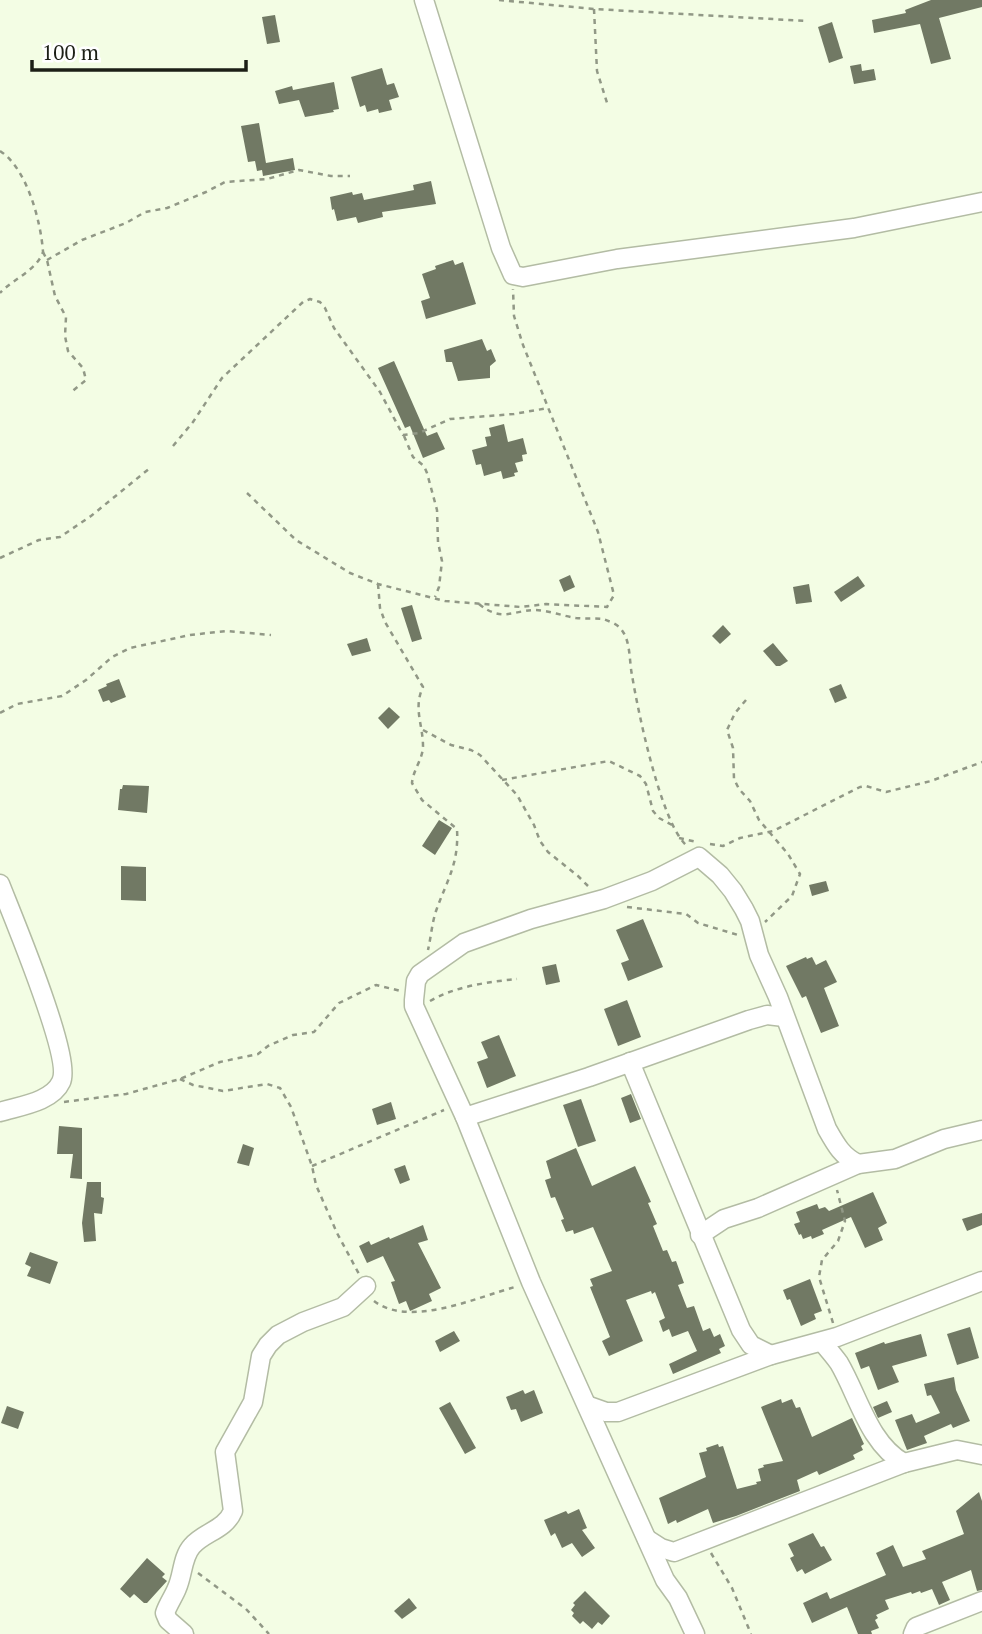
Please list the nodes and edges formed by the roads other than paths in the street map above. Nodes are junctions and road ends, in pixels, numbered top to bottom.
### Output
1 (424, 0) edge
2 (982, 202) edge
3 (0, 884) edge
4 (776, 1016) junction
5 (630, 1062) junction
6 (462, 1110) junction
7 (0, 1112) edge
8 (982, 1130) edge
9 (858, 1164) junction
10 (700, 1235) junction
11 (982, 1281) edge
12 (366, 1286) road end
13 (830, 1339) junction
14 (771, 1355) junction
15 (589, 1406) junction
16 (618, 1412) junction
17 (600, 1433) junction
18 (982, 1442) edge
19 (957, 1450) junction
20 (982, 1455) edge
21 (904, 1463) junction
22 (648, 1539) junction
23 (982, 1601) edge
24 (184, 1634) edge
25 (695, 1634) edge
26 (913, 1634) edge

1 - 2 street
3 - 7 street
4 - 5 street
4 - 6 street
4 - 9 street
5 - 6 street
5 - 10 street
6 - 15 street
8 - 9 street
9 - 10 street
10 - 14 street
11 - 13 street
12 - 24 street
13 - 14 street
13 - 21 street
14 - 16 street
15 - 16 street
15 - 17 street
16 - 17 street
17 - 22 street
18 - 19 street
19 - 20 street
19 - 21 street
21 - 22 street
22 - 25 street
23 - 26 street

